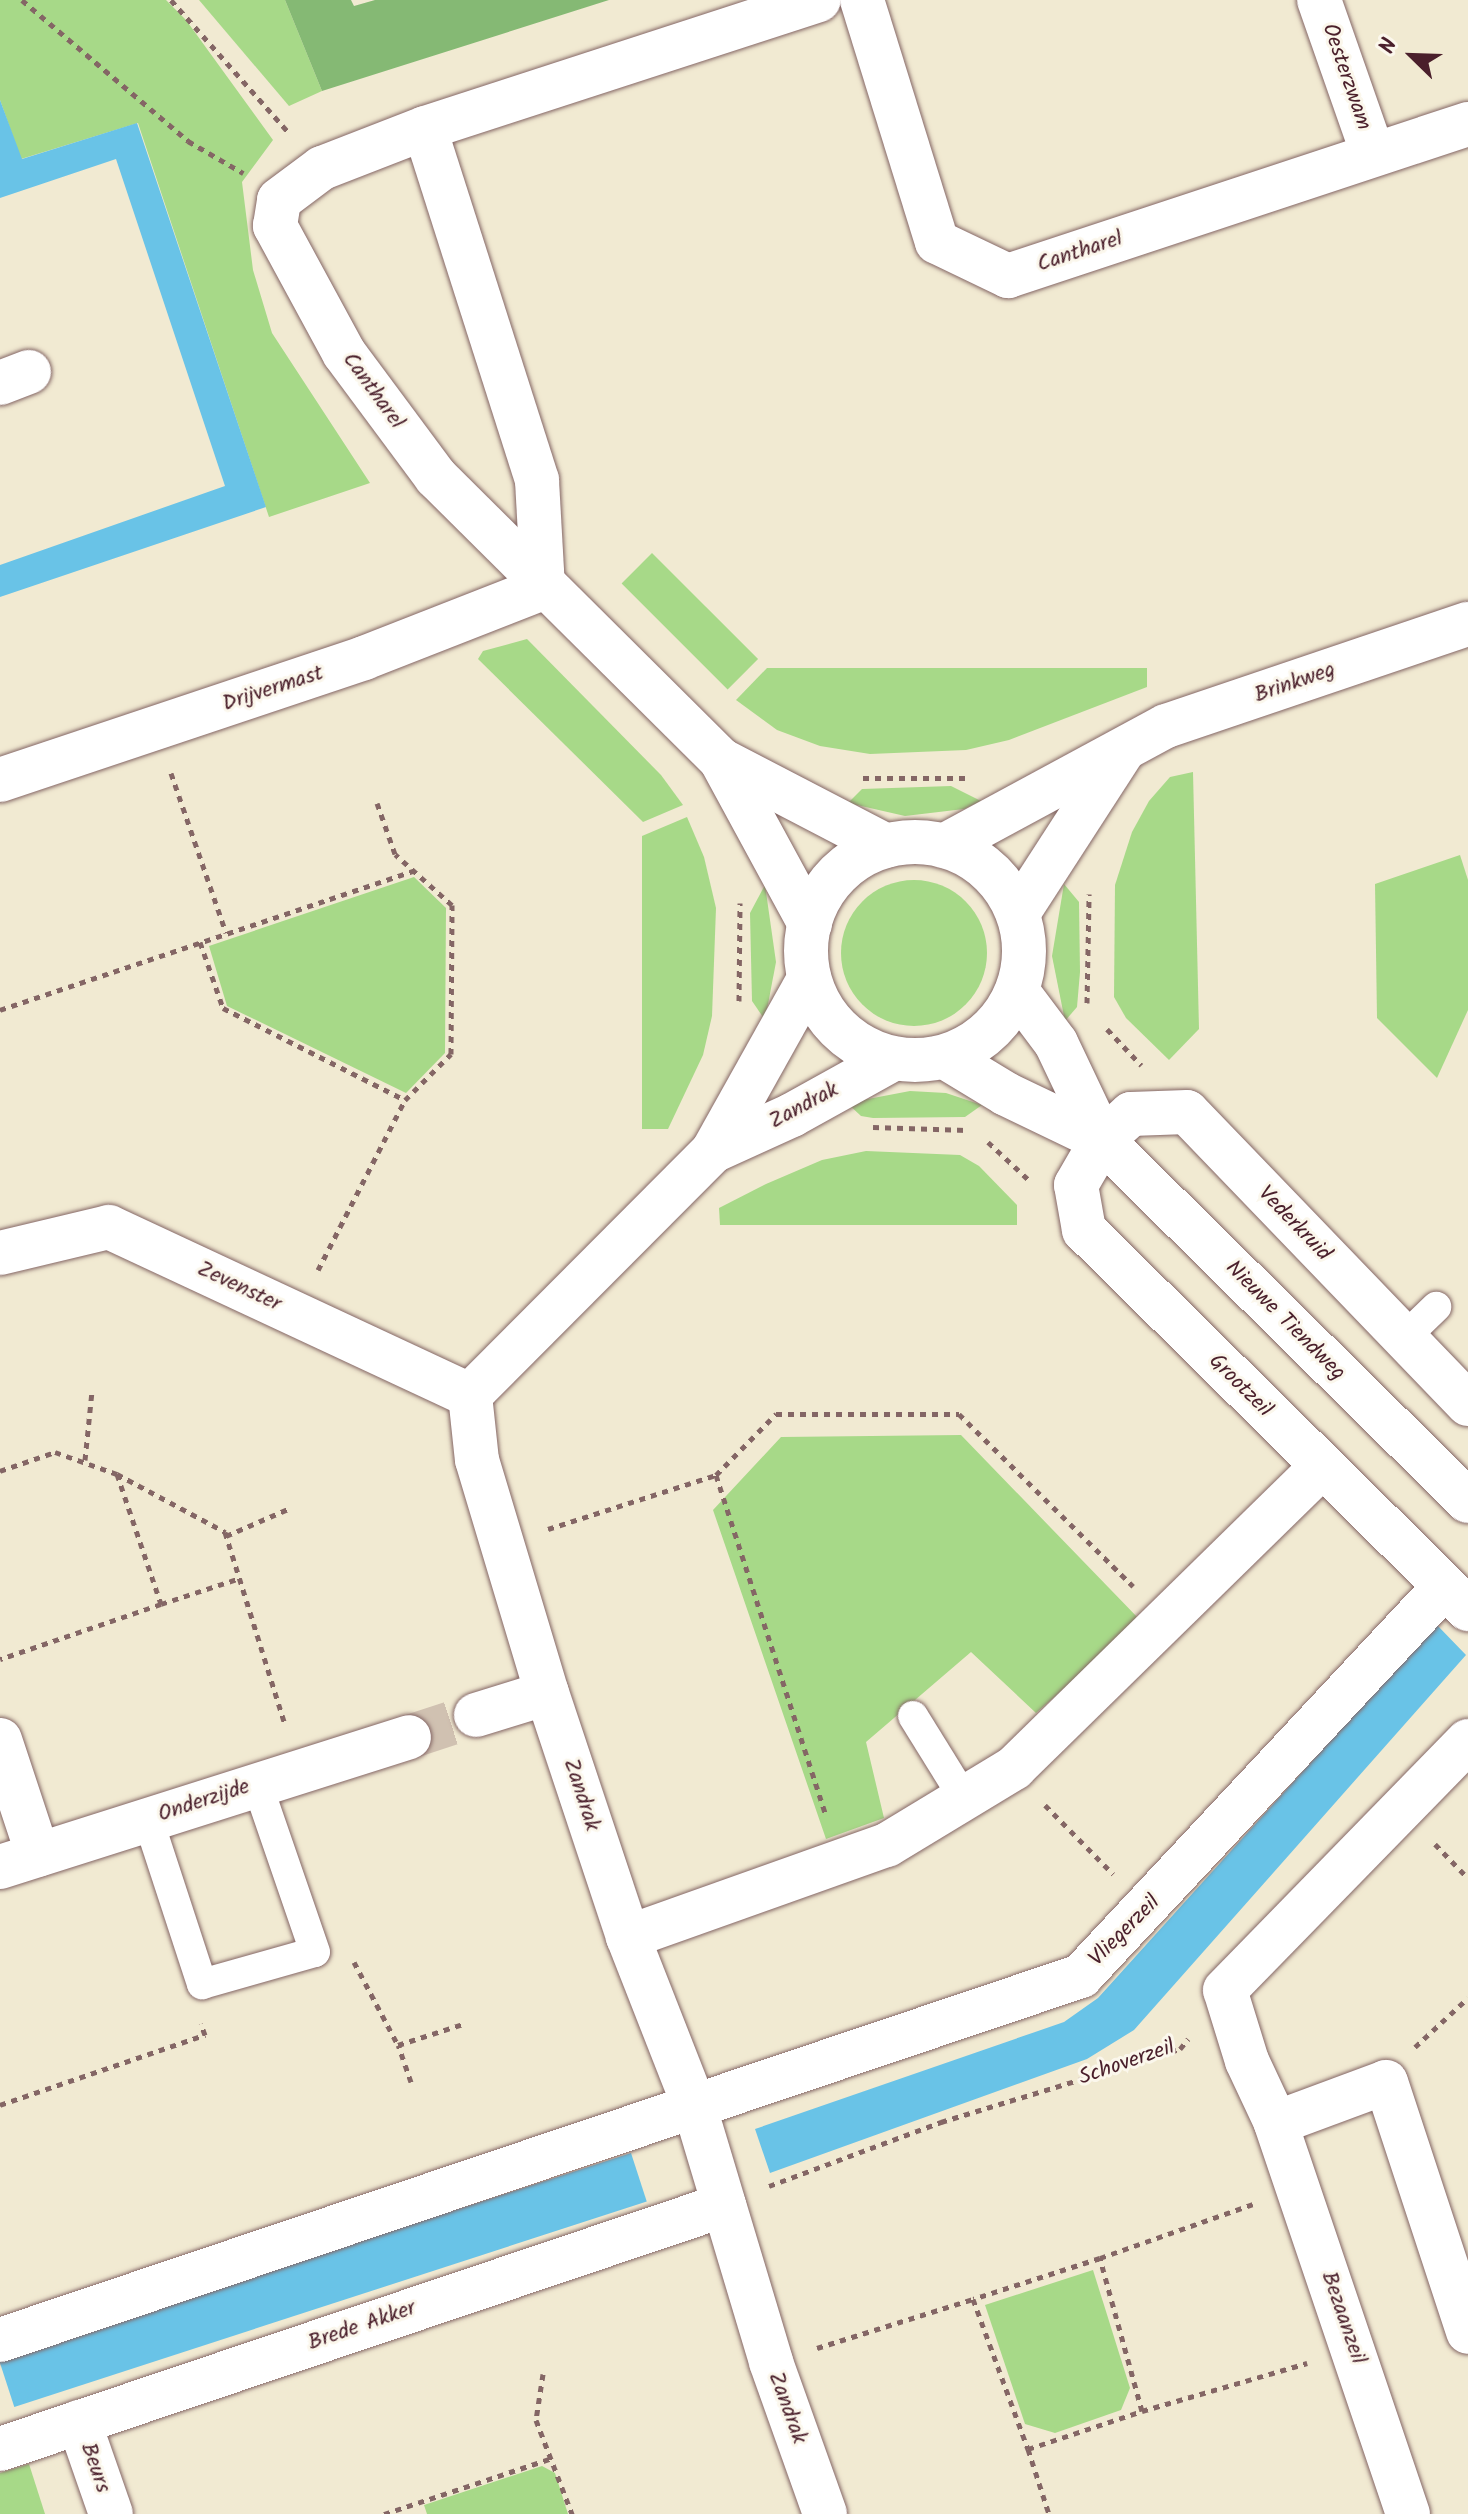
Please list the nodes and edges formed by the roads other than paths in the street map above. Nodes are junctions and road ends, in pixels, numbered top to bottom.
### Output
1 (819, 0) edge
2 (862, 0) edge
3 (1319, 0) edge
4 (1468, 124) edge
5 (425, 128) junction
6 (1373, 154) junction
7 (543, 588) junction
8 (1468, 624) edge
9 (1124, 749) junction
10 (721, 760) junction
11 (0, 780) edge
12 (886, 846) junction
13 (944, 846) junction
14 (1018, 913) junction
15 (810, 924) junction
16 (809, 979) junction
17 (1017, 991) junction
18 (945, 1057) junction
19 (893, 1059) junction
20 (1102, 1140) junction
21 (713, 1151) junction
22 (0, 1253) edge
23 (1436, 1307) dead end
24 (1404, 1338) junction
25 (470, 1395) junction
26 (1468, 1404) edge
27 (1321, 1467) junction
28 (1468, 1501) edge
29 (1456, 1598) edge
30 (547, 1693) junction
31 (476, 1715) tunnel mouth
32 (913, 1716) dead end
33 (409, 1737) tunnel mouth
34 (0, 1740) edge
35 (1468, 1741) edge
36 (257, 1784) junction
37 (965, 1800) junction
38 (148, 1819) junction
39 (19, 1861) edge
40 (628, 1937) junction
41 (695, 2108) junction
42 (1276, 2123) junction
43 (724, 2205) junction
44 (1468, 2332) edge
45 (0, 2340) edge
46 (79, 2422) junction
47 (0, 2449) edge
48 (111, 2514) edge
49 (825, 2514) edge
50 (1408, 2514) edge

1 - 5 street
2 - 6 street, Cantharel
3 - 6 street, Oesterzwam
4 - 6 street, Cantharel
5 - 7 street
5 - 7 street, Cantharel
7 - 10 street, Cantharel
7 - 11 street, Drijvermast
8 - 9 street, Brinkweg
9 - 13 street, Brinkweg
9 - 14 street, Brinkweg
10 - 12 street, Cantharel
10 - 15 street, Cantharel
12 - 13 street
12 - 15 street
13 - 14 street
14 - 17 street
15 - 16 street
16 - 19 street
16 - 21 street, Zandrak
17 - 18 street
17 - 20 street, Nieuwe Tiendweg
18 - 19 street
18 - 20 street, Nieuwe Tiendweg
19 - 21 street, Zandrak
20 - 24 street, Vederkruid
20 - 27 street, Grootzeil
20 - 28 street, Nieuwe Tiendweg
21 - 25 street, Zandrak
22 - 25 street, Zevenster
23 - 24 lane
24 - 26 street, Vederkruid
25 - 30 street, Zandrak
27 - 29 street, Grootzeil
27 - 37 street
29 - 41 street, Vliegerzeil
30 - 31 street
30 - 40 street, Zandrak
32 - 37 lane
33 - 36 street, Onderzijde
34 - 39 street
35 - 42 street, Bezaanzeil
36 - 38 street, Onderzijde
36 - 38 lane
37 - 40 street
38 - 39 street, Onderzijde
40 - 41 street, Zandrak
41 - 43 street, Zandrak
41 - 45 street
42 - 44 street
42 - 50 street, Bezaanzeil
43 - 46 street, Brede Akker
43 - 49 street, Zandrak
46 - 47 street, Brede Akker
46 - 48 street, Beurs

